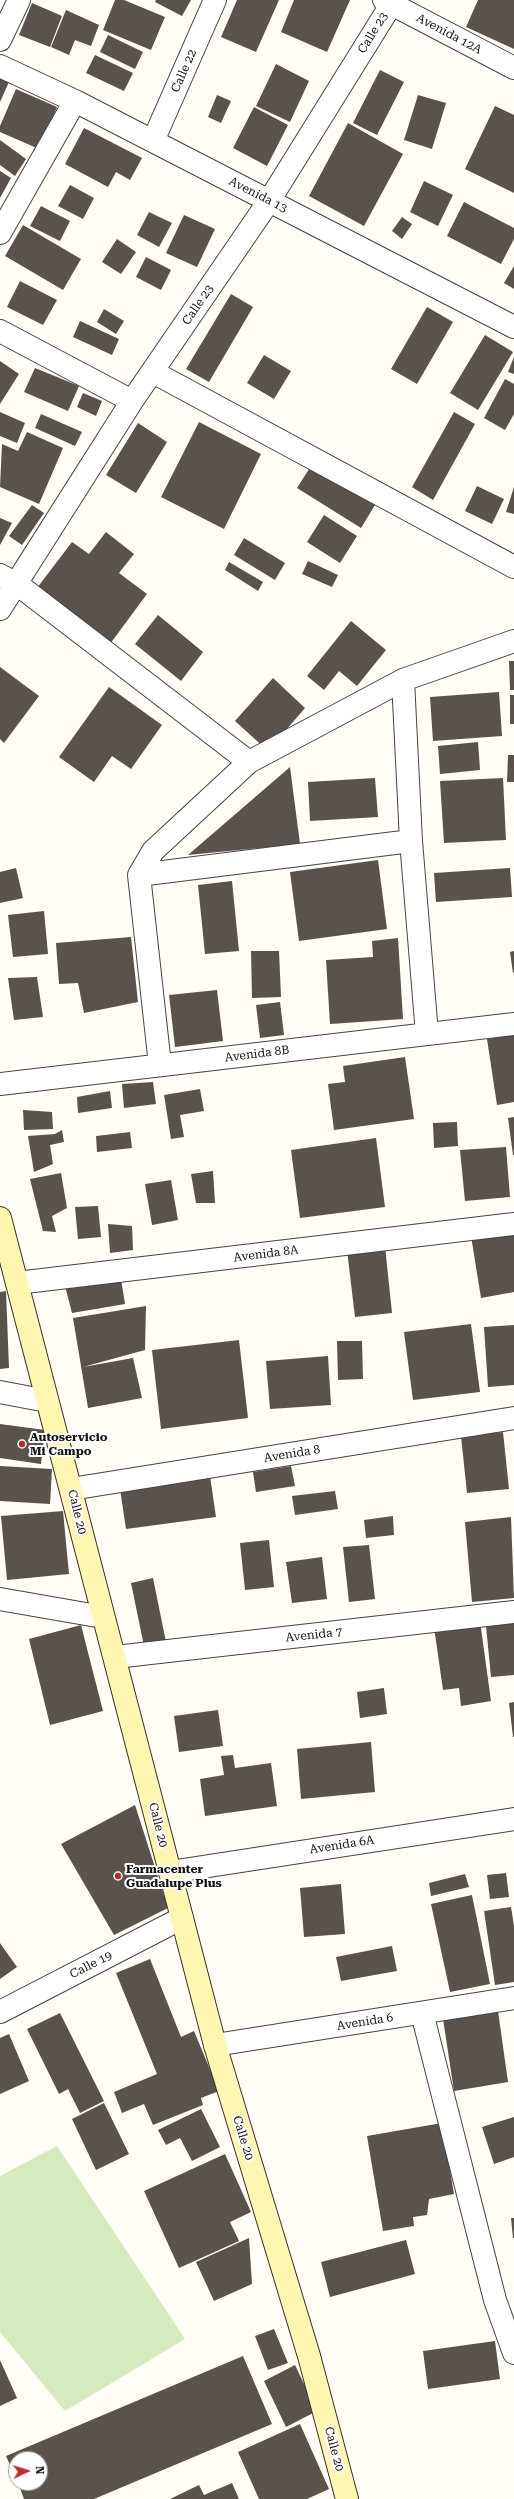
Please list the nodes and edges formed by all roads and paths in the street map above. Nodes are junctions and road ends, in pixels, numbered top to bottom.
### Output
1 (19, 0) edge
2 (215, 0) edge
3 (390, 1) edge
4 (0, 40) edge
5 (0, 66) edge
6 (514, 68) edge
7 (75, 101) junction
8 (153, 141) junction
9 (269, 201) junction
10 (0, 233) edge
11 (514, 327) edge
12 (0, 330) edge
13 (153, 372) junction
14 (132, 401) junction
15 (514, 567) edge
16 (8, 579) edge
17 (0, 609) edge
18 (514, 641) edge
19 (403, 680) junction
20 (249, 762) junction
21 (411, 841) junction
22 (139, 875) junction
23 (514, 1024) edge
24 (427, 1034) junction
25 (160, 1065) junction
26 (0, 1084) edge
27 (0, 1218) edge
28 (514, 1224) edge
29 (17, 1283) junction
30 (0, 1392) edge
31 (47, 1401) junction
32 (514, 1418) edge
33 (71, 1490) junction
34 (0, 1599) edge
35 (514, 1612) edge
36 (103, 1617) junction
37 (115, 1657) junction
38 (514, 1819) edge
39 (170, 1872) junction
40 (182, 1918) junction
41 (514, 1998) edge
42 (0, 2012) edge
43 (422, 2013) junction
44 (215, 2044) junction
45 (514, 2353) edge
46 (347, 2499) edge

1 - 4 street
2 - 8 street, Calle 22
3 - 6 street, Avenida 12A
3 - 9 street, Calle 23
5 - 7 street, Avenida 13
7 - 8 street, Avenida 13
7 - 10 street
8 - 9 street, Avenida 13
9 - 11 street, Avenida 13
9 - 13 street, Calle 23
12 - 14 street
13 - 14 street, Calle 23
13 - 15 street
14 - 16 street, Calle 23
16 - 17 street, Calle 23
16 - 20 street
18 - 19 street
19 - 20 street
19 - 21 street
20 - 22 street
21 - 22 street
21 - 24 street
22 - 25 street
23 - 24 street, Avenida 8B
24 - 25 street, Avenida 8B
25 - 26 street, Avenida 8B
27 - 29 street, Calle 20
28 - 29 street, Avenida 8A
29 - 31 street, Calle 20
30 - 31 street
31 - 33 street, Calle 20
32 - 33 street, Avenida 8
33 - 36 street, Calle 20
34 - 36 street
35 - 37 street, Avenida 7
36 - 37 street, Calle 20
37 - 39 street, Calle 20
38 - 39 street, Avenida 6A
39 - 40 street, Calle 20
40 - 42 street, Calle 19
40 - 44 street, Calle 20
41 - 43 street, Avenida 6
43 - 44 street, Avenida 6
43 - 45 street
44 - 46 street, Calle 20

